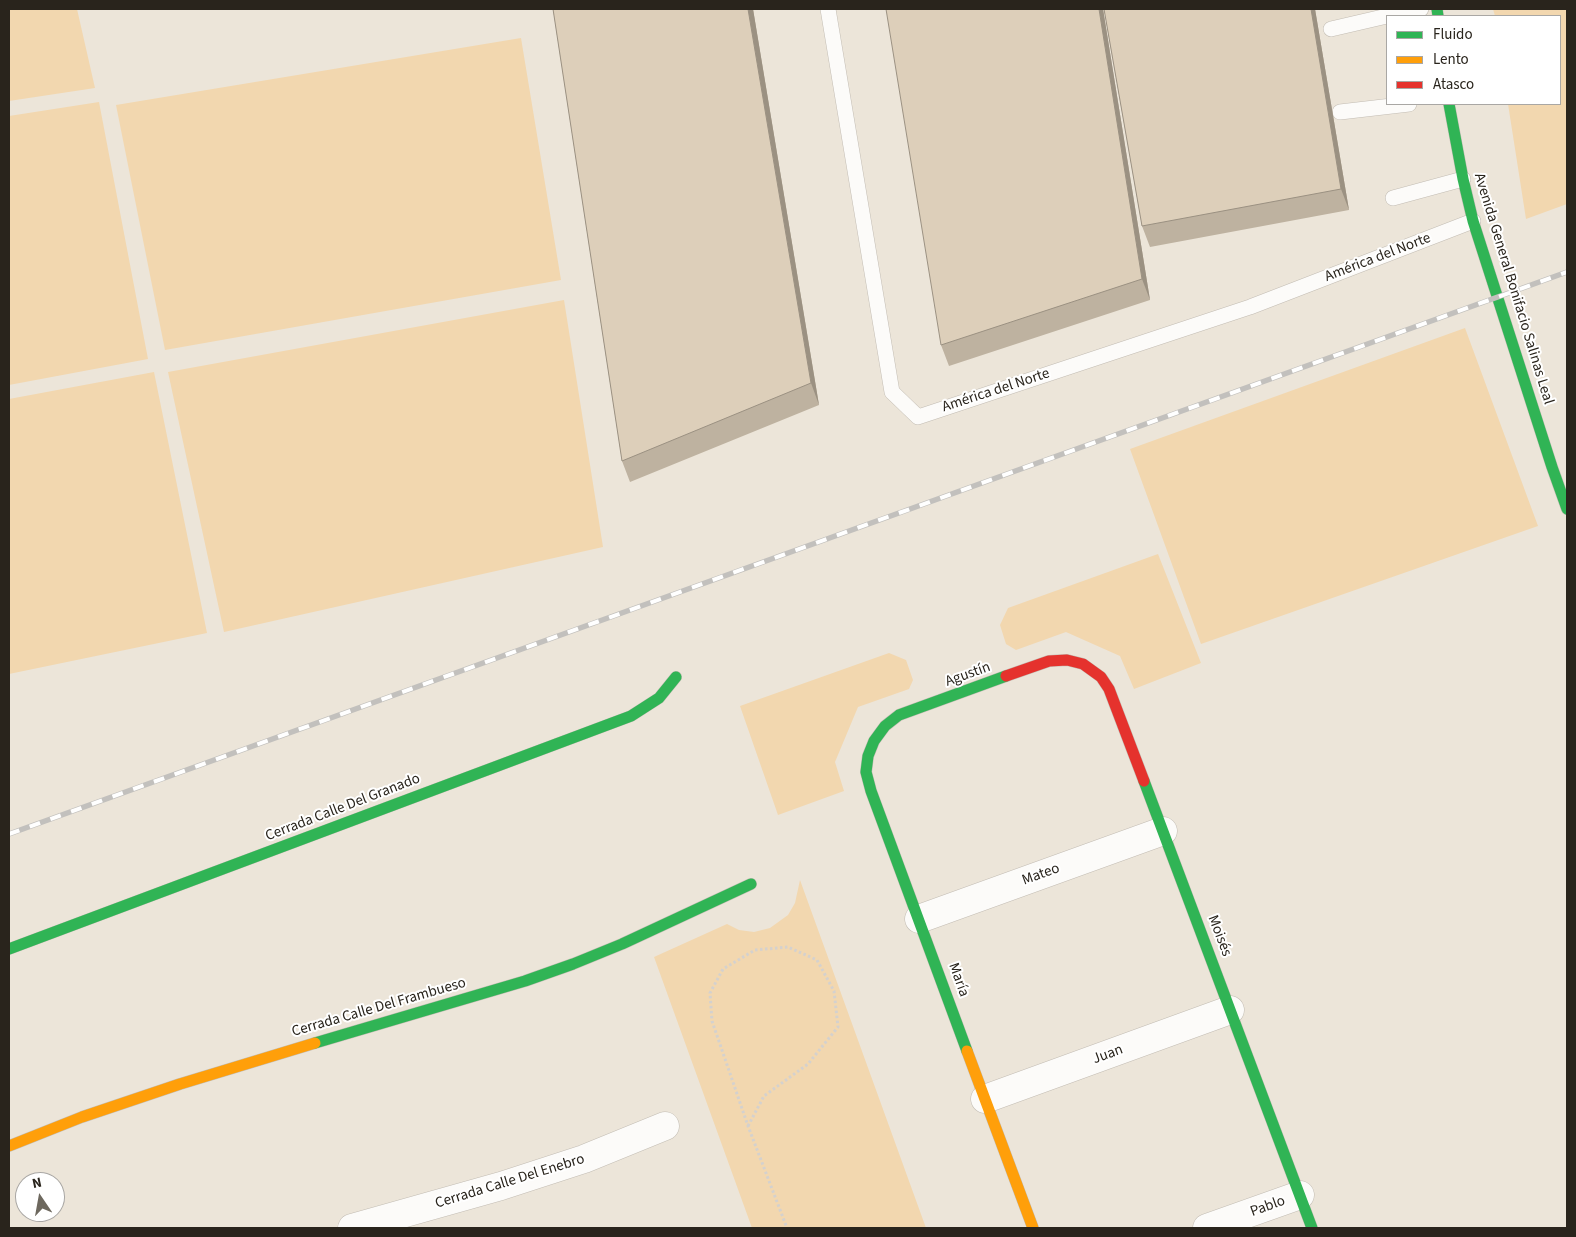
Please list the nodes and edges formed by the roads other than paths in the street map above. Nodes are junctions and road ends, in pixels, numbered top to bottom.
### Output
1 (828, 9) edge
2 (1421, 9) edge
3 (1392, 15) edge
4 (1386, 16) edge
5 (1331, 29) dead end
6 (1400, 105) edge
7 (1449, 105) edge
8 (1340, 112) dead end
9 (1463, 179) junction
10 (1392, 198) dead end
11 (1473, 221) junction
12 (1560, 464) edge
13 (1567, 508) edge
14 (1083, 664) joint
15 (676, 677) dead end
16 (874, 741) joint
17 (1163, 831) junction
18 (751, 884) dead end
19 (919, 919) junction
20 (9, 949) edge
21 (1230, 1010) junction
22 (985, 1099) junction
23 (665, 1126) dead end
24 (9, 1146) edge
25 (1300, 1195) junction
26 (352, 1228) edge
27 (1033, 1228) edge
28 (1207, 1228) edge
29 (1312, 1228) edge

1 - 11 lane, América del Norte
2 - 3 lane
4 - 5 lane
6 - 8 lane
7 - 9 street, Avenida General Bonifacio Salinas Leal
9 - 10 lane
9 - 11 street, Avenida General Bonifacio Salinas Leal
11 - 12 street, Avenida General Bonifacio Salinas Leal
12 - 13 street, Avenida General Bonifacio Salinas Leal
14 - 16 street, Agustín
14 - 17 street, Moisés
15 - 20 street, Cerrada Calle Del Granado
16 - 19 street, María
17 - 19 street, Mateo
17 - 21 street, Moisés
18 - 24 street, Cerrada Calle Del Frambueso
19 - 22 street, María
21 - 22 street, Juan
21 - 25 street, Moisés
22 - 27 street, María
23 - 26 street, Cerrada Calle Del Enebro
25 - 28 street, Pablo
25 - 29 street, Moisés

